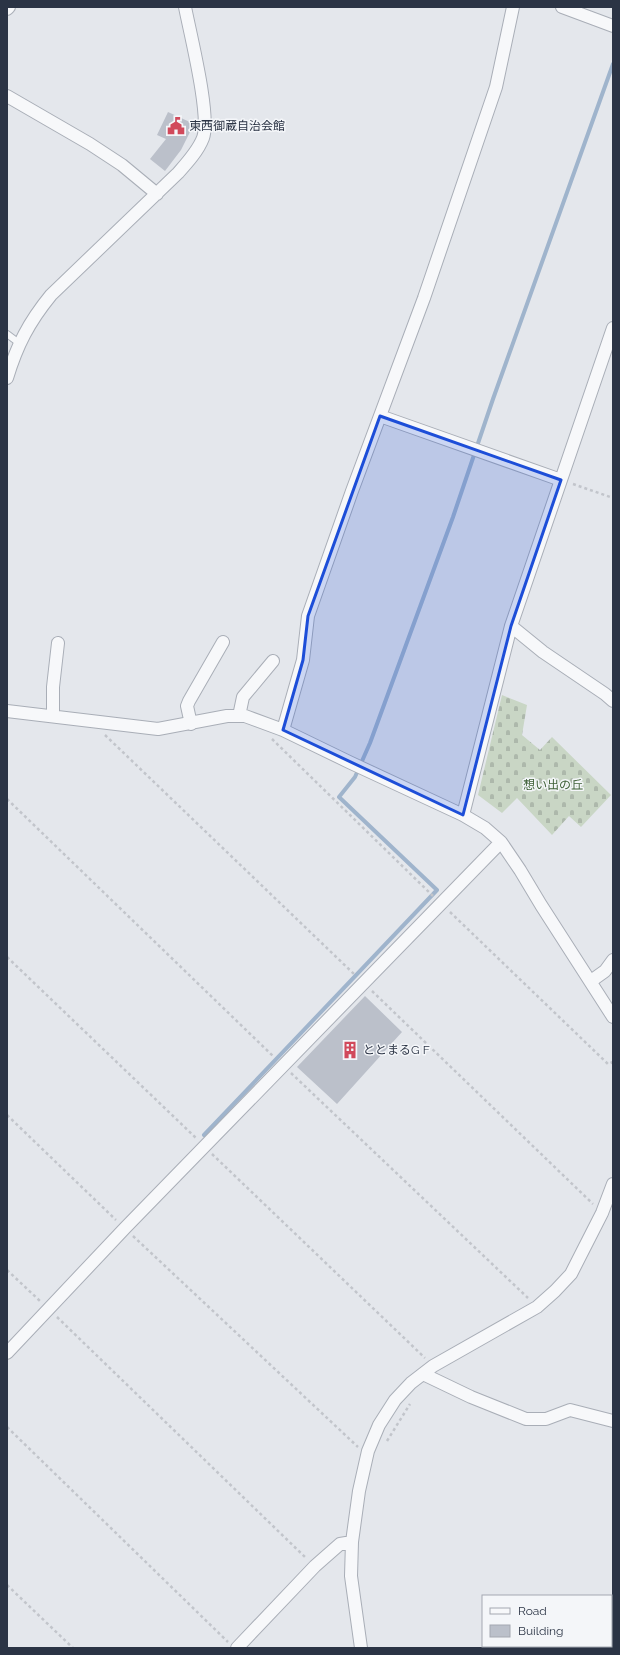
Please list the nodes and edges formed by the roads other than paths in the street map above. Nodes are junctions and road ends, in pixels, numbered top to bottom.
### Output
1 (185, 7) edge
2 (513, 7) edge
3 (562, 7) edge
4 (613, 26) edge
5 (7, 96) edge
6 (157, 194) junction
7 (613, 328) edge
8 (7, 334) edge
9 (19, 343) junction
10 (7, 378) edge
11 (380, 416) junction
12 (561, 480) junction
13 (510, 626) junction
14 (223, 642) dead end
15 (58, 643) dead end
16 (273, 660) dead end
17 (613, 701) edge
18 (7, 711) edge
19 (53, 716) junction
20 (239, 716) junction
21 (191, 724) junction
22 (283, 730) junction
23 (463, 815) junction
24 (501, 842) junction
25 (613, 960) edge
26 (591, 981) junction
27 (613, 1017) edge
28 (613, 1184) edge
29 (7, 1353) edge
30 (423, 1374) junction
31 (613, 1421) edge
32 (352, 1542) junction
33 (233, 1645) edge
34 (361, 1648) edge

1 - 6 street
2 - 11 street
3 - 4 street
5 - 6 street
6 - 9 street
7 - 12 street
8 - 9 lane
9 - 10 street
11 - 12 street
11 - 22 street
12 - 13 street
13 - 17 street
13 - 23 street
14 - 21 street
15 - 19 street
16 - 20 street
18 - 19 street
19 - 21 street
20 - 21 street
20 - 22 street
22 - 23 street
23 - 24 street
24 - 26 street
24 - 29 street
25 - 26 street
26 - 27 street
28 - 30 street
30 - 31 street
30 - 32 street
32 - 33 street
32 - 34 street

